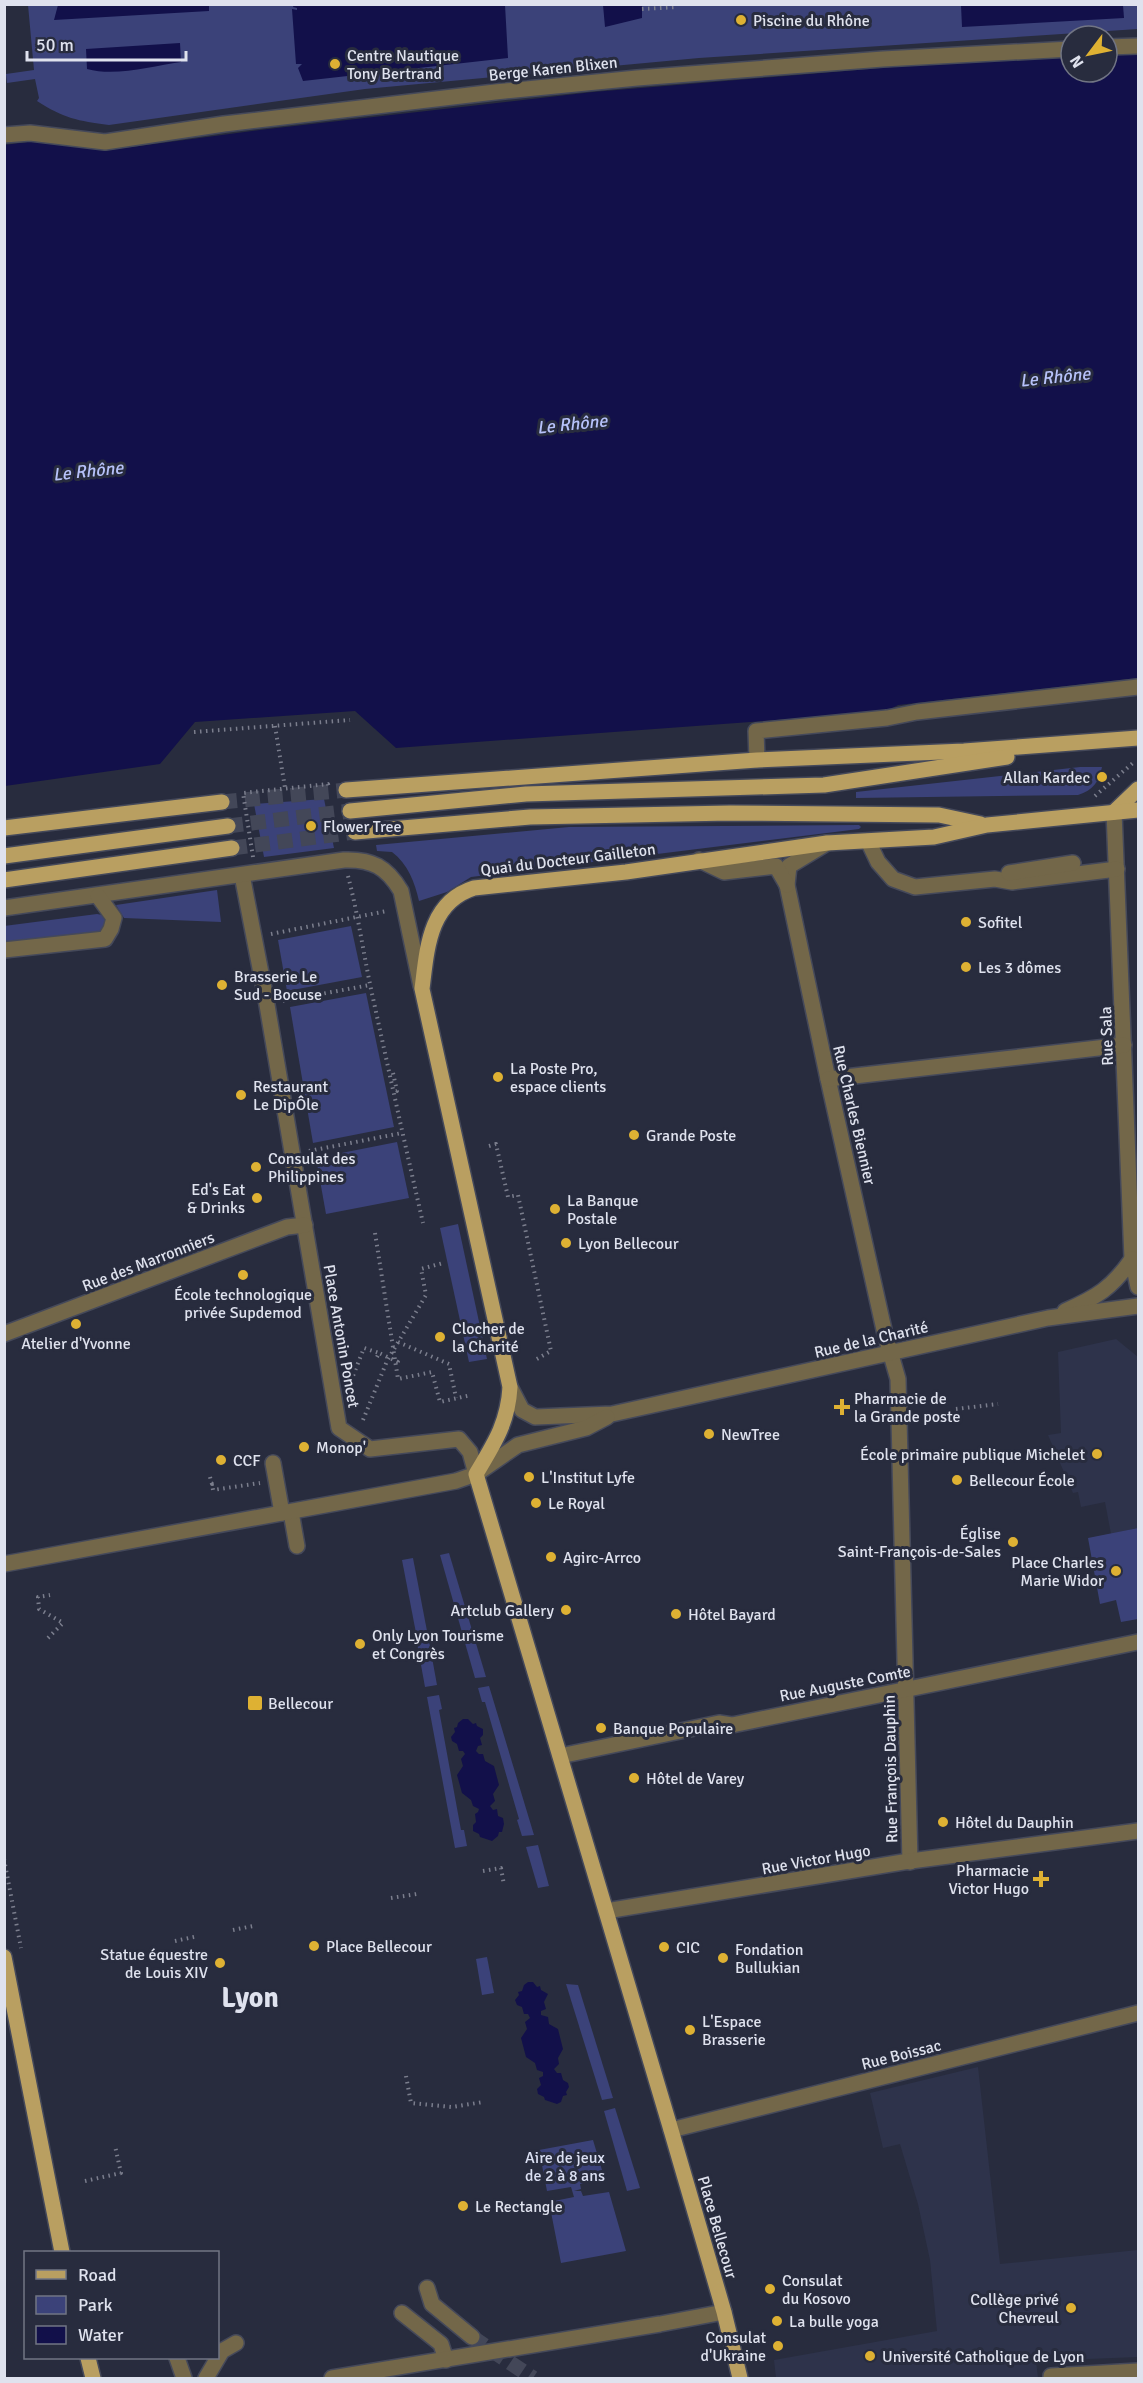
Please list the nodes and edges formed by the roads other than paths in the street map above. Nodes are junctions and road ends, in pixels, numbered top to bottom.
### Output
1 (1138, 46) edge
2 (1119, 47) edge
3 (1059, 50) edge
4 (4, 135) edge
5 (1138, 687) edge
6 (1135, 739) edge
7 (757, 760) junction
8 (1138, 789) edge
9 (346, 790) tunnel mouth
10 (222, 802) tunnel mouth
11 (1138, 810) edge
12 (350, 811) tunnel mouth
13 (1114, 813) junction
14 (987, 825) junction
15 (228, 826) tunnel mouth
16 (4, 828) edge
17 (355, 832) tunnel mouth
18 (868, 841) junction
19 (827, 843) junction
20 (232, 848) tunnel mouth
21 (4, 856) edge
22 (699, 860) junction
23 (1073, 863) dead end
24 (1117, 869) junction
25 (242, 875) junction
26 (995, 879) junction
27 (4, 880) edge
28 (787, 885) junction
29 (98, 896) junction
30 (4, 908) edge
31 (4, 950) edge
32 (422, 989) junction
33 (1124, 1045) junction
34 (828, 1079) junction
35 (305, 1225) junction
36 (1132, 1259) junction
37 (1138, 1287) edge
38 (1138, 1306) edge
39 (1048, 1318) junction
40 (4, 1334) edge
41 (891, 1352) junction
42 (510, 1388) junction
43 (612, 1414) junction
44 (273, 1463) dead end
45 (476, 1474) junction
46 (287, 1512) junction
47 (297, 1546) dead end
48 (4, 1564) edge
49 (1138, 1642) edge
50 (906, 1690) junction
51 (560, 1756) junction
52 (1138, 1831) edge
53 (910, 1862) junction
54 (606, 1911) junction
55 (4, 1956) edge
56 (9, 2008) edge
57 (1138, 2013) edge
58 (671, 2130) junction
59 (62, 2251) edge
60 (427, 2288) dead end
61 (724, 2312) junction
62 (402, 2313) dead end
63 (472, 2337) tunnel mouth
64 (236, 2343) dead end
65 (219, 2356) edge
66 (88, 2359) edge
67 (177, 2359) edge
68 (217, 2359) edge
69 (446, 2360) junction
70 (1138, 2372) edge
71 (93, 2379) edge
72 (184, 2379) edge
73 (206, 2379) edge
74 (332, 2379) edge
75 (740, 2379) edge
76 (1051, 2379) edge

1 - 2 street
3 - 4 street, Berge Karen Blixen
5 - 7 street
6 - 7 main road
6 - 12 main road
7 - 9 main road
8 - 13 main road
10 - 16 main road
11 - 13 main road, Quai du Docteur Gailleton
13 - 14 main road, Quai du Docteur Gailleton
13 - 24 street, Rue Sala
14 - 17 main road, Quai du Docteur Gailleton
14 - 18 main road, Quai du Docteur Gailleton
15 - 21 main road
18 - 19 main road, Quai du Docteur Gailleton
18 - 26 street
19 - 22 main road, Quai du Docteur Gailleton
19 - 28 street
20 - 27 main road
22 - 28 street
22 - 32 main road, Quai du Docteur Gailleton
23 - 26 street
24 - 26 street
24 - 33 street, Rue Sala
25 - 29 street
25 - 32 street
25 - 35 street, Place Antonin Poncet
28 - 34 street, Rue Charles Biennier
29 - 30 street
29 - 31 street
32 - 42 main road
33 - 34 street
33 - 36 street, Rue Sala
34 - 41 street, Rue Charles Biennier
35 - 40 street, Rue des Marronniers
35 - 45 street, Place Antonin Poncet
36 - 37 street, Rue Sala
36 - 39 street
38 - 39 street, Rue de la Charité
39 - 41 street, Rue de la Charité
41 - 43 street, Rue de la Charité
41 - 50 street, Rue François Dauphin
42 - 43 street, Rue de la Charité
42 - 45 main road
43 - 45 street, Rue de la Charité
44 - 46 street
45 - 46 street
45 - 51 main road, Place Bellecour
46 - 47 street
46 - 48 street
49 - 50 street, Rue Auguste Comte
50 - 51 street, Rue Auguste Comte
50 - 53 street, Rue François Dauphin
51 - 54 main road, Place Bellecour
52 - 53 street, Rue Victor Hugo
53 - 54 street, Rue Victor Hugo
54 - 58 main road, Place Bellecour
55 - 56 main road
56 - 59 main road
57 - 58 street, Rue Boissac
58 - 61 main road, Place Bellecour
60 - 63 street
61 - 69 street
61 - 75 main road, Place Bellecour
62 - 69 street
64 - 65 street
66 - 71 main road
67 - 72 street
68 - 73 street
69 - 74 street
70 - 76 street

